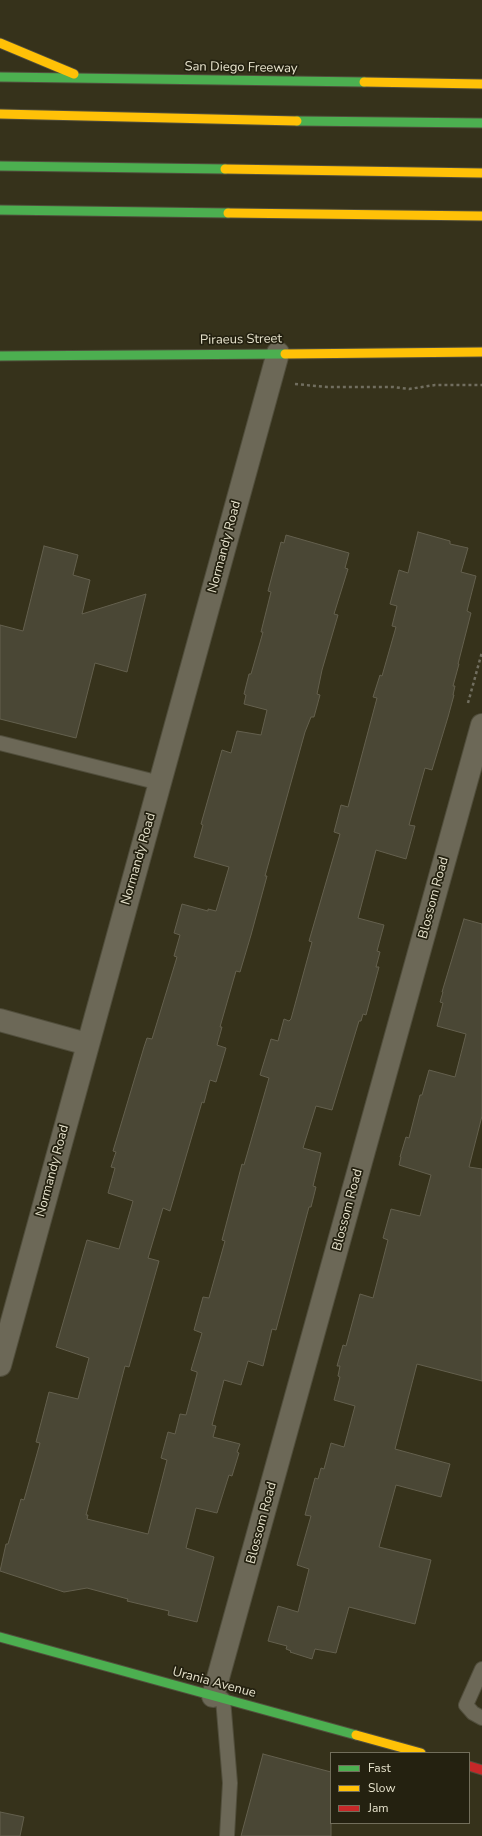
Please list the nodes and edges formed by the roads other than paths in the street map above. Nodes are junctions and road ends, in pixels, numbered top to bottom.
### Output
1 (0, 43) edge
2 (0, 77) edge
3 (84, 79) junction
4 (482, 84) edge
5 (0, 114) edge
6 (482, 123) edge
7 (0, 166) edge
8 (482, 173) edge
9 (0, 210) edge
10 (482, 216) edge
11 (482, 352) edge
12 (278, 353) junction
13 (0, 356) edge
14 (482, 725) edge
15 (0, 742) edge
16 (160, 783) junction
17 (0, 1020) edge
18 (87, 1044) junction
19 (0, 1365) edge
20 (0, 1637) edge
21 (482, 1669) edge
22 (218, 1697) junction
23 (482, 1718) edge
24 (417, 1752) edge
25 (470, 1766) edge
26 (482, 1770) edge
27 (227, 1836) edge

1 - 3 main road
2 - 3 main road, San Diego Freeway
3 - 4 main road, San Diego Freeway
5 - 6 main road
7 - 8 main road
9 - 10 main road
11 - 12 main road, Piraeus Street
12 - 13 main road, Piraeus Street
12 - 16 street, Normandy Road
14 - 22 street, Blossom Road
15 - 16 lane
16 - 18 street, Normandy Road
17 - 18 street
18 - 19 street, Normandy Road
20 - 22 main road, Urania Avenue
21 - 23 lane
22 - 24 main road, Urania Avenue
22 - 27 lane
25 - 26 main road

